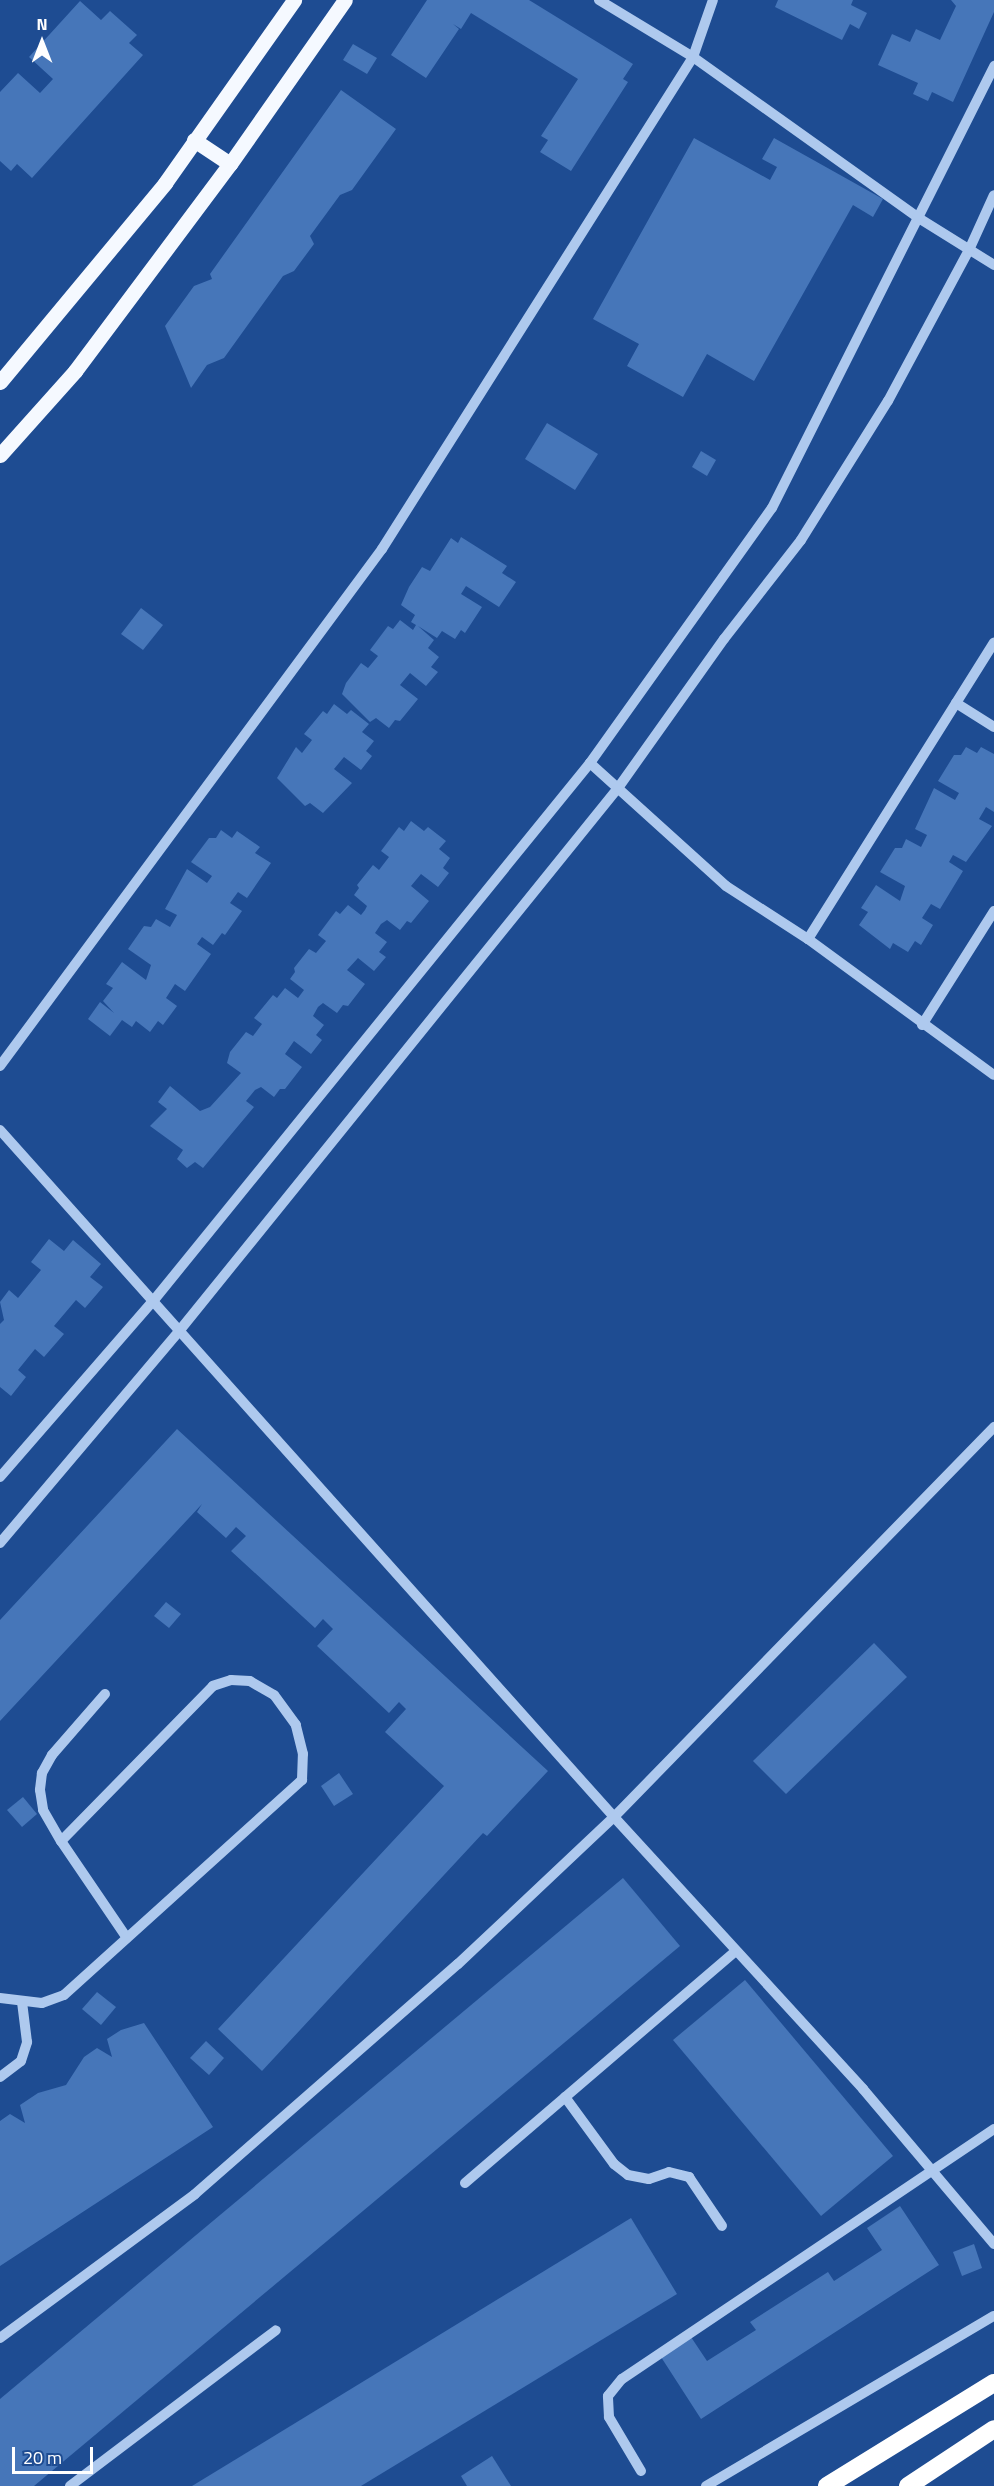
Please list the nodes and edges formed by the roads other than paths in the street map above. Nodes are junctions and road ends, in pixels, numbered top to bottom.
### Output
1 (294, 0) edge
2 (345, 0) edge
3 (599, 0) edge
4 (713, 0) edge
5 (693, 57) junction
6 (994, 66) edge
7 (194, 140) junction
8 (230, 165) junction
9 (994, 195) edge
10 (917, 217) junction
11 (969, 250) junction
12 (994, 265) edge
13 (0, 382) edge
14 (0, 455) edge
15 (994, 642) edge
16 (957, 703) junction
17 (994, 727) edge
18 (590, 763) junction
19 (618, 788) junction
20 (994, 911) edge
21 (808, 939) junction
22 (922, 1025) junction
23 (0, 1065) edge
24 (994, 1075) edge
25 (0, 1130) edge
26 (154, 1300) junction
27 (180, 1330) junction
28 (994, 1427) edge
29 (0, 1478) edge
30 (0, 1543) edge
31 (105, 1694) dead end
32 (614, 1817) junction
33 (61, 1841) junction
34 (127, 1938) junction
35 (736, 1951) junction
36 (0, 1998) edge
37 (22, 2002) junction
38 (0, 2077) edge
39 (565, 2097) junction
40 (994, 2129) edge
41 (932, 2168) junction
42 (465, 2183) dead end
43 (722, 2226) dead end
44 (994, 2244) edge
45 (994, 2316) edge
46 (276, 2330) dead end
47 (0, 2338) edge
48 (994, 2383) edge
49 (994, 2429) edge
50 (641, 2471) dead end
51 (70, 2486) edge
52 (706, 2486) edge
53 (827, 2486) edge
54 (908, 2486) edge

1 - 7 main road
2 - 8 main road
3 - 5 street
4 - 5 street
5 - 10 street
5 - 23 street
6 - 10 street
7 - 8 main road
7 - 13 main road
8 - 14 main road
9 - 11 street
10 - 11 street
10 - 18 street
11 - 12 street
11 - 19 street
15 - 16 street
16 - 17 street
16 - 21 street
18 - 19 street
18 - 26 street
19 - 21 street
19 - 27 street
20 - 22 street
21 - 22 street
22 - 24 street
25 - 26 street
26 - 27 street
26 - 29 street
27 - 30 street
27 - 32 street
28 - 32 street
31 - 33 street
32 - 35 street
32 - 47 street
33 - 34 street
33 - 34 street
34 - 37 street
35 - 39 street
35 - 41 street
36 - 37 street
37 - 38 street
39 - 42 street
39 - 43 street
40 - 41 street
41 - 44 street
41 - 50 street
45 - 52 street
46 - 51 street
48 - 53 highway
49 - 54 highway

